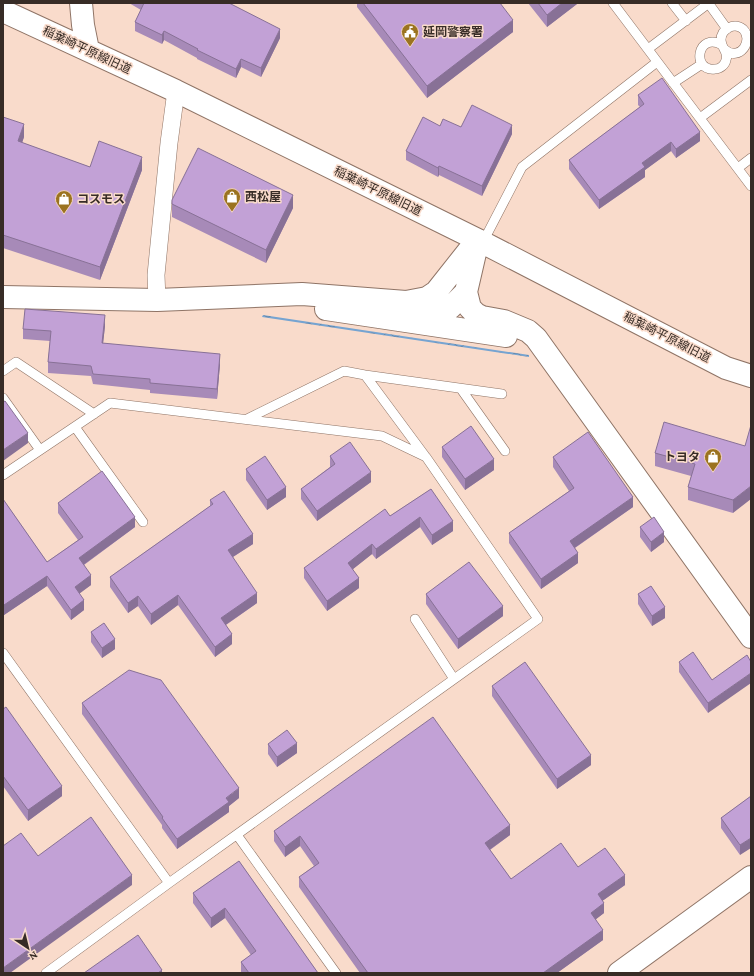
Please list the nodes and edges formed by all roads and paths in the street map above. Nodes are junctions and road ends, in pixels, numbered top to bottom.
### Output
1 (81, 3) edge
2 (613, 3) edge
3 (672, 3) edge
4 (709, 3) edge
5 (3, 11) edge
6 (686, 21) junction
7 (727, 29) junction
8 (723, 47) junction
9 (648, 49) junction
10 (88, 50) junction
11 (657, 62) junction
12 (702, 64) junction
13 (751, 80) edge
14 (674, 83) junction
15 (176, 91) junction
16 (700, 118) junction
17 (751, 158) edge
18 (738, 168) junction
19 (750, 184) edge
20 (480, 241) junction
21 (466, 292) junction
22 (257, 296) junction
23 (3, 297) edge
24 (157, 300) junction
25 (415, 322) junction
26 (540, 344) junction
27 (3, 371) edge
28 (365, 375) junction
29 (751, 376) edge
30 (461, 389) junction
31 (502, 394) dead end
32 (3, 398) edge
33 (94, 414) junction
34 (246, 419) junction
35 (75, 426) junction
36 (40, 450) junction
37 (505, 451) dead end
38 (426, 457) junction
39 (3, 475) edge
40 (143, 522) dead end
41 (415, 619) dead end
42 (751, 636) edge
43 (3, 653) edge
44 (454, 679) junction
45 (236, 835) junction
46 (751, 877) edge
47 (169, 883) junction
48 (46, 973) edge
49 (336, 973) edge
50 (619, 973) edge

1 - 10 street
2 - 9 lane
3 - 6 lane
4 - 6 lane
4 - 7 lane
5 - 10 street, 稲葉崎平原線旧道
6 - 9 lane
7 - 8 lane
7 - 8 lane
8 - 12 lane
8 - 12 lane
9 - 11 lane
10 - 15 street, 稲葉崎平原線旧道
11 - 14 lane
11 - 20 lane
12 - 14 lane
13 - 16 lane
14 - 16 lane
15 - 20 street, 稲葉崎平原線旧道
15 - 24 street
16 - 18 lane
17 - 18 lane
18 - 19 lane
20 - 21 street
20 - 22 street
20 - 29 street, 稲葉崎平原線旧道
21 - 25 street
21 - 26 street
22 - 24 street
22 - 25 street
23 - 24 street
25 - 26 street
26 - 42 street
27 - 33 lane
28 - 30 lane
28 - 34 lane
28 - 38 lane
30 - 31 lane
30 - 37 lane
32 - 36 lane
33 - 34 lane
33 - 35 lane
34 - 38 lane
35 - 36 lane
35 - 40 lane
36 - 39 lane
38 - 44 lane
41 - 44 lane
43 - 47 lane
44 - 45 lane
45 - 47 lane
45 - 49 lane
46 - 50 street
47 - 48 lane

